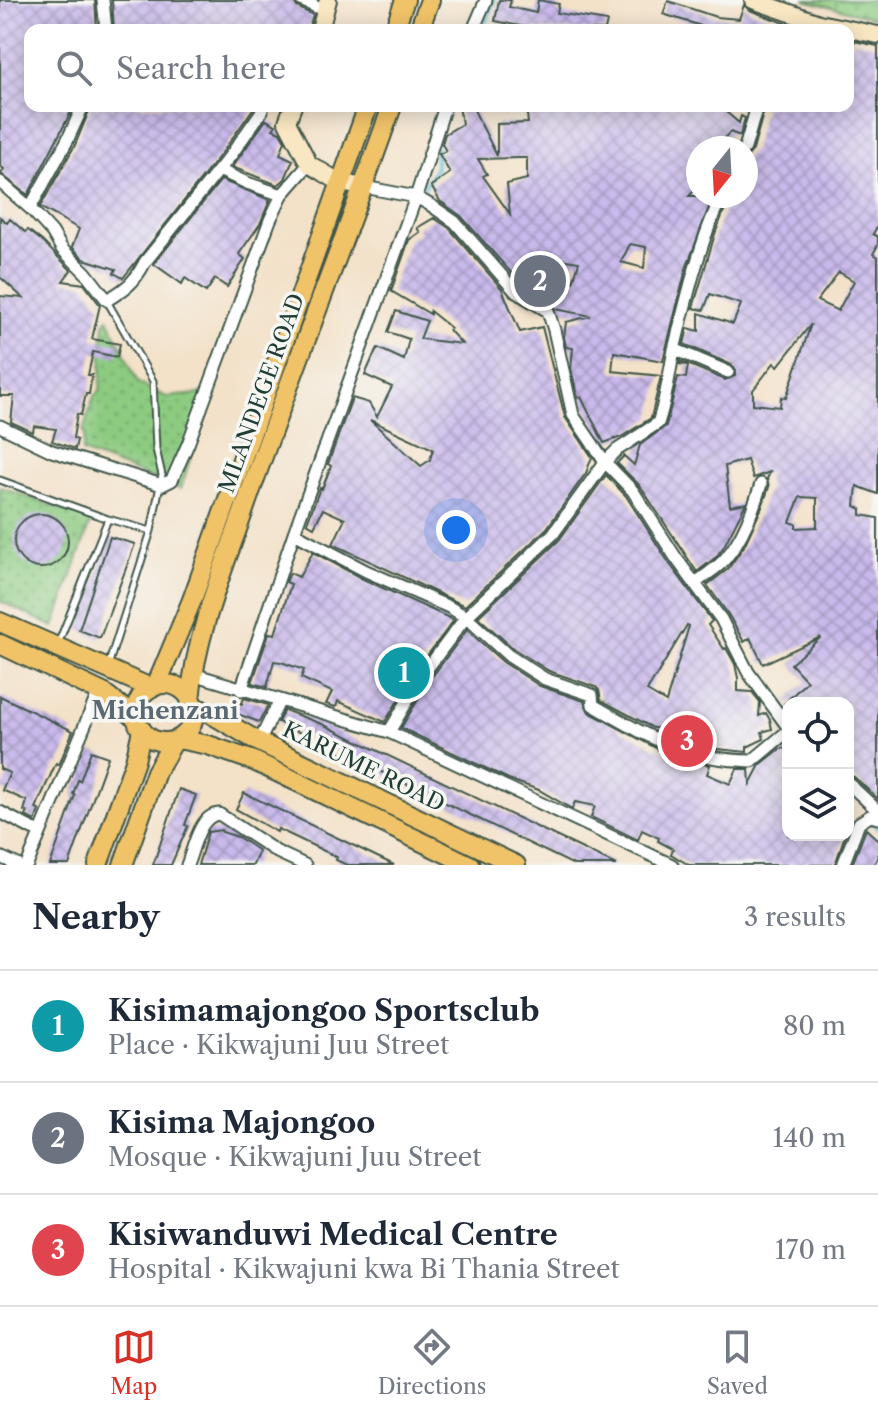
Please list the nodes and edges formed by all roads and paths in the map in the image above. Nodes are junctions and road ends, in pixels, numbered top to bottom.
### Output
1 (103, 0) edge
2 (301, 0) edge
3 (486, 0) edge
4 (753, 0) edge
5 (403, 5) edge
6 (327, 6) edge
7 (424, 16) edge
8 (105, 24) edge
9 (396, 24) edge
10 (476, 24) edge
11 (808, 24) edge
12 (854, 32) edge
13 (878, 35) edge
14 (80, 112) edge
15 (261, 112) edge
16 (291, 112) edge
17 (366, 112) edge
18 (390, 112) edge
19 (443, 112) edge
20 (755, 112) edge
21 (748, 136) edge
22 (309, 164) junction
23 (219, 170) junction
24 (0, 182) edge
25 (341, 183) junction
26 (364, 187) junction
27 (282, 195) junction
28 (416, 197) junction
29 (30, 208) junction
30 (716, 208) edge
31 (107, 300) junction
32 (674, 349) junction
33 (728, 372) dead end
34 (270, 409) junction
35 (0, 426) edge
36 (605, 462) junction
37 (0, 480) edge
38 (761, 484) dead end
39 (162, 485) junction
40 (108, 519) junction
41 (151, 531) junction
42 (294, 533) junction
43 (695, 584) junction
44 (466, 617) junction
45 (0, 622) edge
46 (0, 644) edge
47 (57, 648) junction
48 (107, 670) junction
49 (193, 674) junction
50 (154, 687) junction
51 (241, 690) junction
52 (99, 691) junction
53 (280, 700) junction
54 (191, 703) junction
55 (782, 720) edge
56 (139, 724) junction
57 (389, 732) junction
58 (782, 734) edge
59 (176, 740) junction
60 (259, 742) junction
61 (854, 790) edge
62 (0, 812) edge
63 (875, 815) edge
64 (40, 833) junction
65 (0, 857) edge
66 (277, 859) edge
67 (18, 865) edge
68 (27, 865) edge
69 (98, 865) edge
70 (123, 865) edge
71 (187, 865) edge
72 (305, 865) edge
73 (470, 865) edge
74 (516, 865) edge
75 (672, 865) edge
76 (843, 865) edge

1 - 8 street
2 - 6 street
3 - 10 street
4 - 11 street
5 - 7 main road
5 - 9 main road
12 - 13 street
14 - 29 street
15 - 23 street
16 - 22 street
17 - 25 main road, MLANDEGE ROAD
18 - 26 main road, MLANDEGE ROAD
19 - 28 street
20 - 21 street
22 - 25 street
22 - 27 street
23 - 27 street
23 - 31 street
24 - 29 street
25 - 26 street
25 - 34 main road, MLANDEGE ROAD
26 - 28 street
26 - 34 main road, MLANDEGE ROAD
27 - 39 street
28 - 36 street
28 - 42 street
29 - 31 street
30 - 32 street
31 - 39 lane
32 - 33 street
32 - 36 street
34 - 49 main road, MLANDEGE ROAD
34 - 50 main road, MLANDEGE ROAD
35 - 39 street
36 - 43 street
36 - 44 street
37 - 40 lane
38 - 43 street
39 - 41 lane
40 - 41 lane
40 - 47 lane
41 - 48 lane
42 - 44 street
42 - 51 street
43 - 55 street
44 - 57 street
44 - 58 street
45 - 47 main road
46 - 52 main road
47 - 48 main road
48 - 50 main road
49 - 51 street
49 - 54 main road, MLANDEGE ROAD
50 - 54 main road
50 - 56 main road
51 - 53 street
52 - 56 main road
52 - 64 street
53 - 57 street
53 - 60 street
54 - 59 main road
54 - 60 main road, KARUME ROAD
56 - 59 main road
56 - 69 main road
57 - 75 street
59 - 70 main road
59 - 73 main road, KARUME ROAD
60 - 74 main road, KARUME ROAD
61 - 63 street
62 - 64 street
63 - 76 street
64 - 68 street
65 - 67 street
66 - 71 street
66 - 72 street

